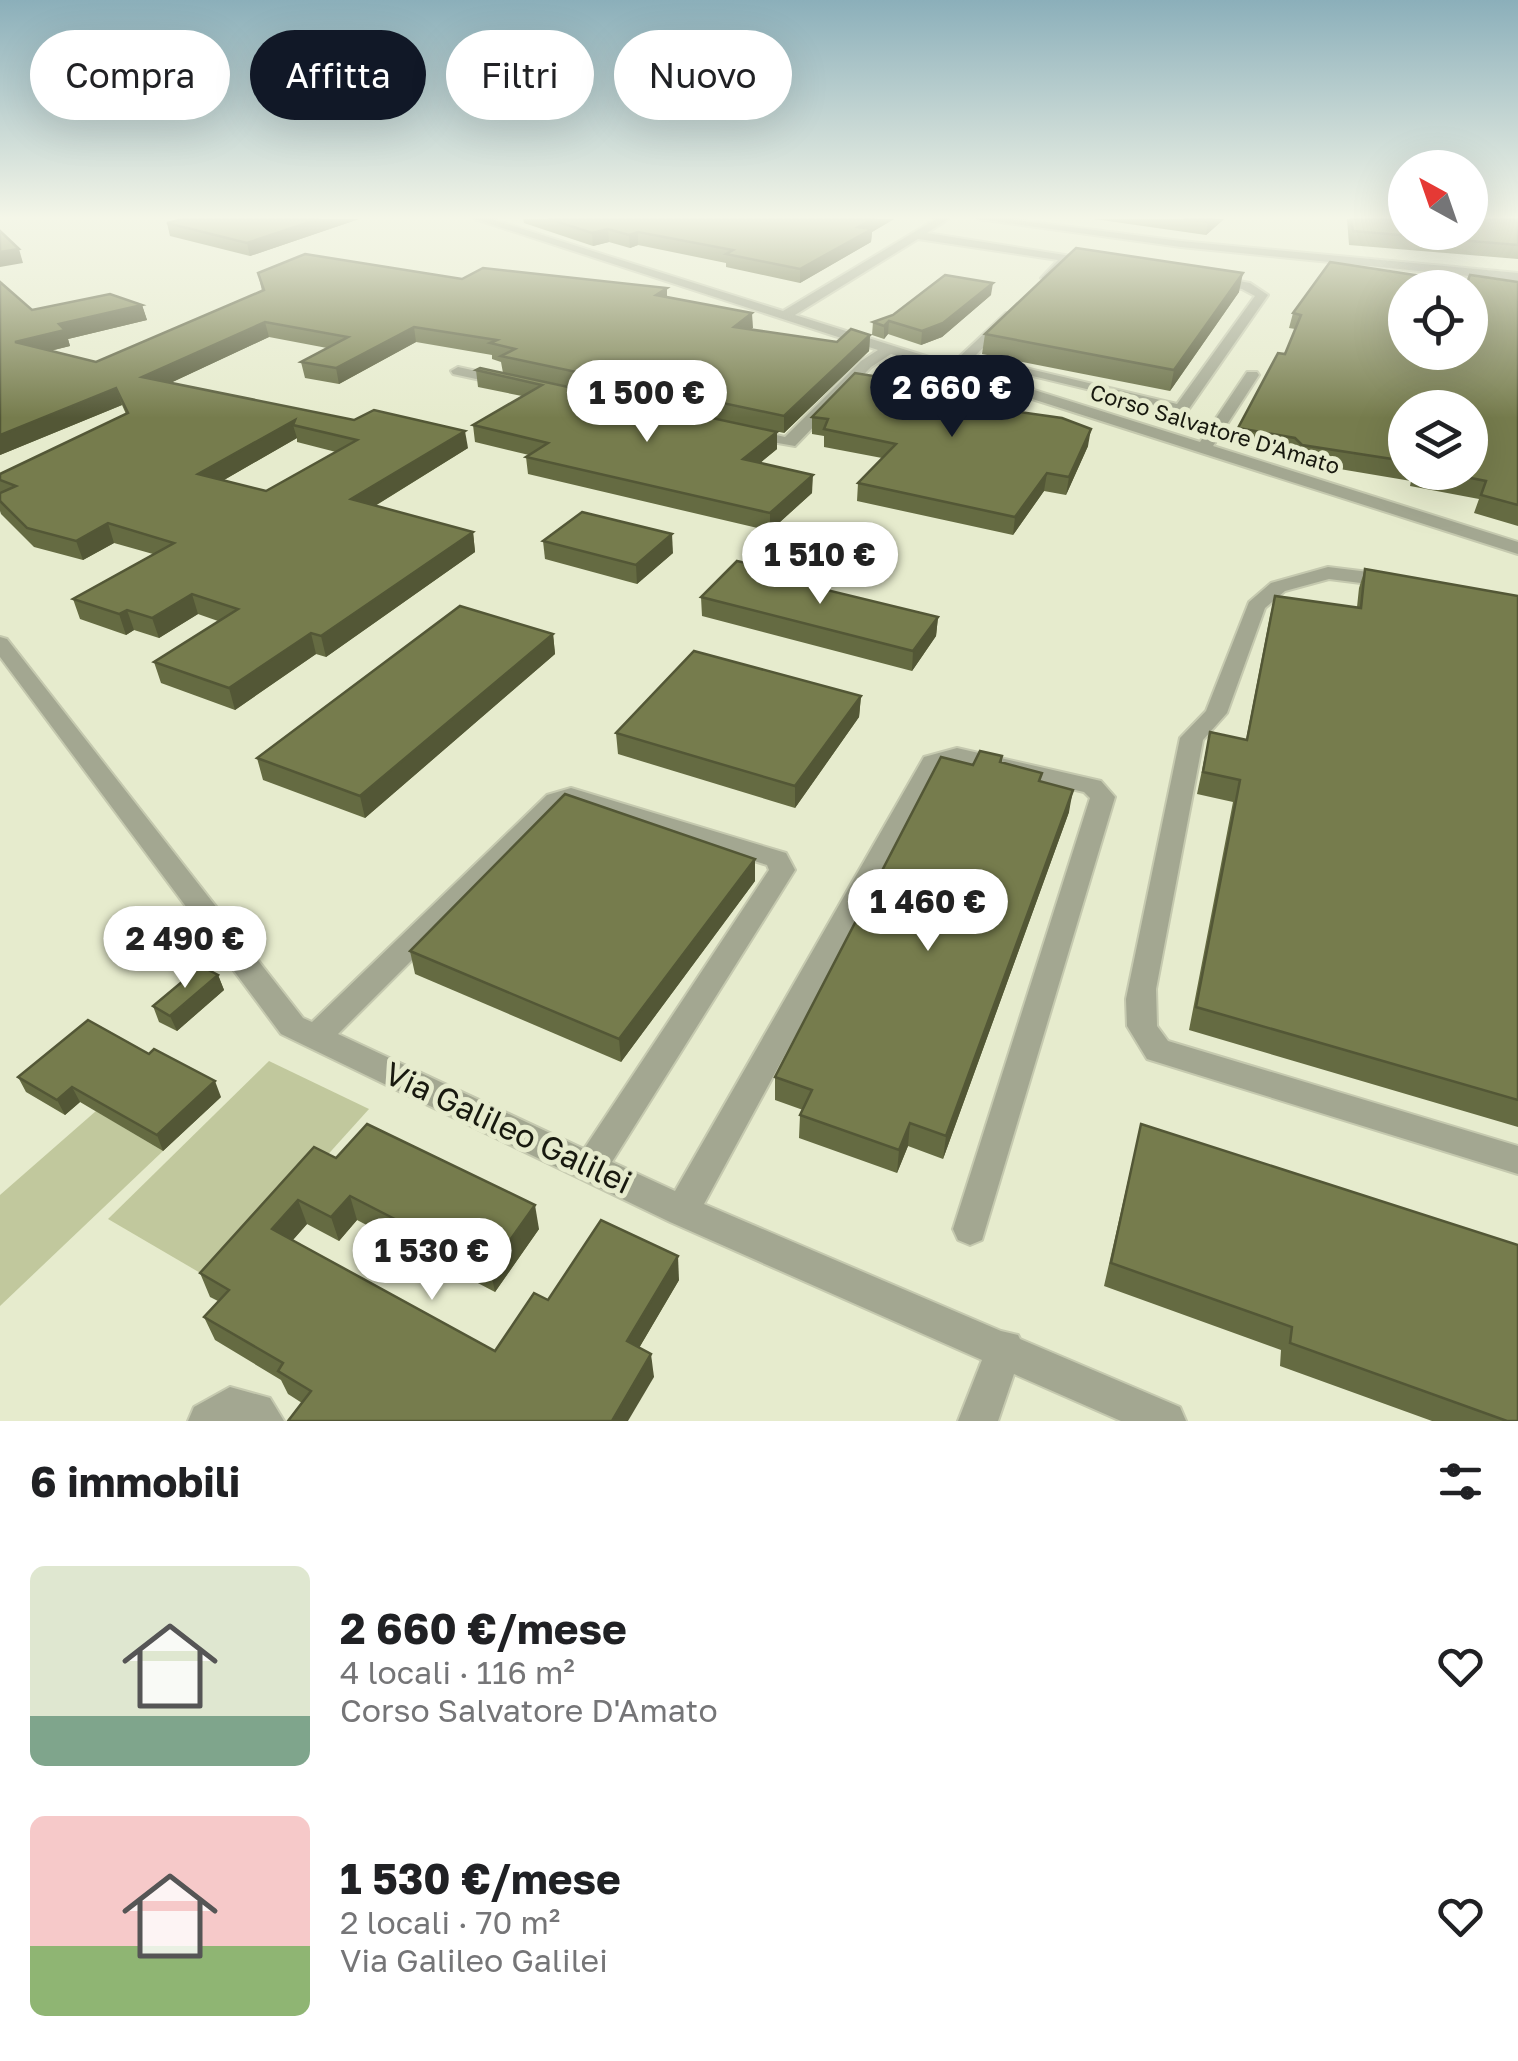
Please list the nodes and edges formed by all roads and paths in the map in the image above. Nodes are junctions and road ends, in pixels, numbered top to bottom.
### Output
1 (688, 285) edge
2 (834, 285) edge
3 (1241, 285) edge
4 (1016, 308) edge
5 (784, 316) junction
6 (889, 349) junction
7 (972, 359) junction
8 (458, 370) dead end
9 (953, 370) junction
10 (1252, 374) dead end
11 (529, 386) edge
12 (1076, 386) junction
13 (1049, 400) junction
14 (732, 430) edge
15 (1203, 449) junction
16 (1518, 548) edge
17 (1421, 586) edge
18 (0, 642) edge
19 (316, 1037) junction
20 (1518, 1160) edge
21 (591, 1167) junction
22 (682, 1211) junction
23 (970, 1229) dead end
24 (1005, 1348) junction
25 (208, 1421) edge
26 (264, 1421) edge
27 (978, 1421) edge
28 (1166, 1421) edge

1 - 5 street, Corso Salvatore D'Amato
2 - 5 street
3 - 12 street
4 - 7 street
5 - 6 street, Corso Salvatore D'Amato
6 - 9 street, Corso Salvatore D'Amato
6 - 14 street
7 - 9 street
7 - 12 street
8 - 11 street
9 - 13 street, Corso Salvatore D'Amato
10 - 15 street
12 - 13 street
13 - 15 street, Corso Salvatore D'Amato
15 - 16 street, Corso Salvatore D'Amato
17 - 20 street
18 - 19 street, Via Galileo Galilei
19 - 21 street, Via Galileo Galilei
19 - 21 street
21 - 22 street, Via Galileo Galilei
22 - 23 street
22 - 24 street, Via Galileo Galilei
24 - 27 street
24 - 28 street, Via Galileo Galilei
25 - 26 street

